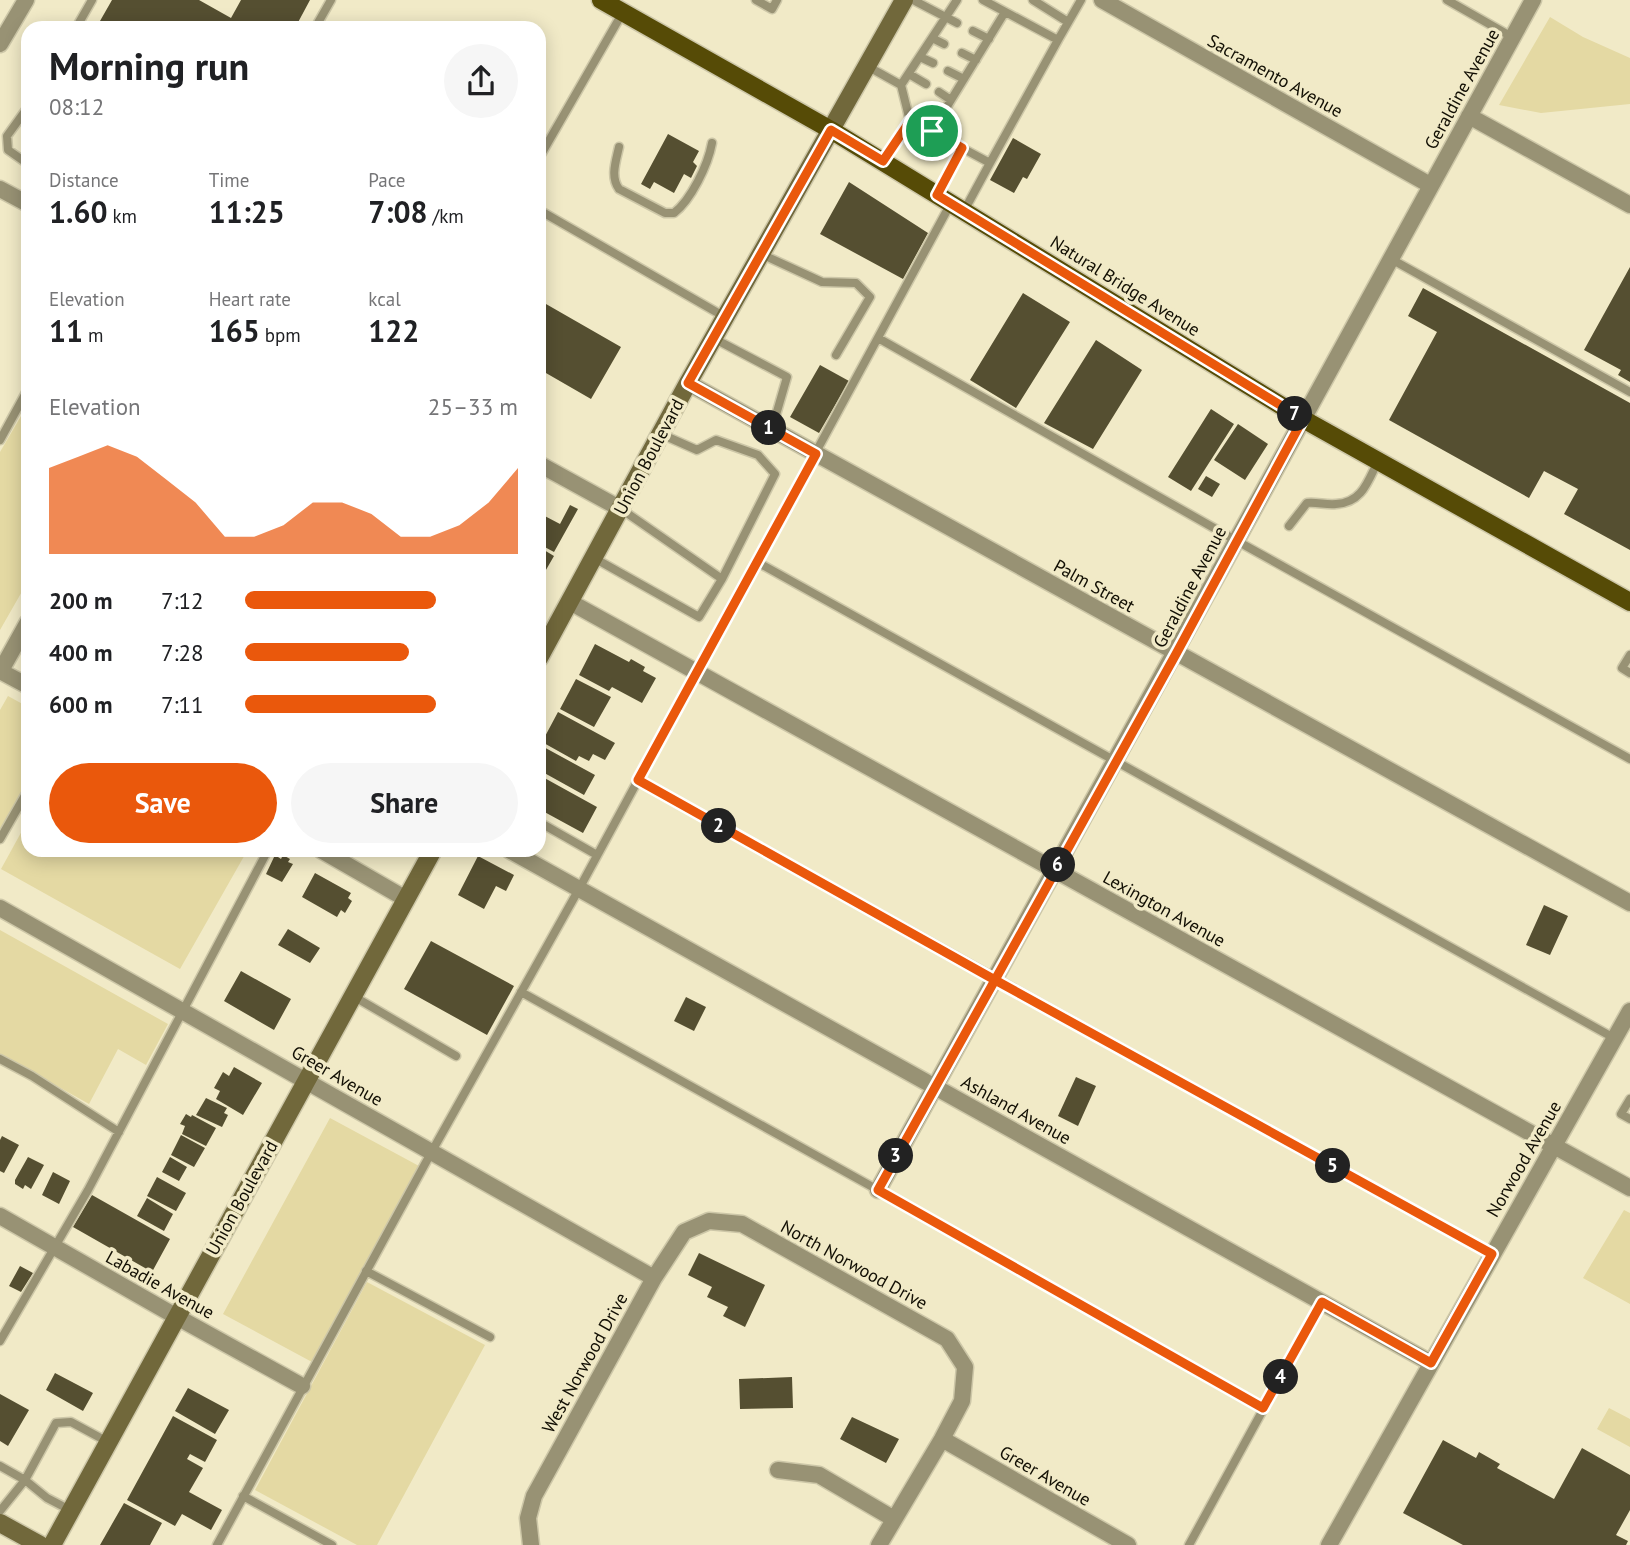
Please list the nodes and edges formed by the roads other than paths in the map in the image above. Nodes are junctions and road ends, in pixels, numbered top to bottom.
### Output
1 (26, 0) edge
2 (92, 0) edge
3 (331, 0) edge
4 (601, 0) edge
5 (756, 0) edge
6 (777, 0) edge
7 (905, 0) edge
8 (914, 0) edge
9 (957, 0) edge
10 (983, 0) edge
11 (1032, 0) edge
12 (1081, 0) edge
13 (1102, 0) edge
14 (1447, 0) edge
15 (1533, 0) edge
16 (623, 12) junction
17 (1005, 12) junction
18 (945, 18) junction
19 (80, 21) edge
20 (319, 21) edge
21 (1068, 22) junction
22 (957, 23) dead end
23 (973, 31) dead end
24 (1512, 37) junction
25 (932, 38) junction
26 (989, 39) junction
27 (1058, 40) junction
28 (0, 44) edge
29 (944, 44) dead end
30 (962, 53) dead end
31 (920, 57) junction
32 (975, 60) junction
33 (933, 63) dead end
34 (867, 66) junction
35 (948, 71) dead end
36 (909, 74) junction
37 (964, 79) junction
38 (926, 84) dead end
39 (901, 85) junction
40 (939, 92) dead end
41 (951, 100) junction
42 (1469, 116) junction
43 (21, 117) edge
44 (910, 121) junction
45 (831, 130) junction
46 (932, 131) junction
47 (712, 143) dead end
48 (546, 146) edge
49 (619, 147) dead end
50 (962, 148) junction
51 (21, 159) edge
52 (883, 161) junction
53 (990, 163) junction
54 (1430, 185) junction
55 (0, 189) edge
56 (21, 200) edge
57 (951, 203) junction
58 (1630, 205) edge
59 (546, 214) edge
60 (761, 254) junction
61 (1390, 259) junction
62 (725, 317) junction
63 (713, 338) junction
64 (878, 338) junction
65 (836, 355) dead end
66 (688, 383) junction
67 (1630, 392) edge
68 (21, 402) edge
69 (1303, 419) junction
70 (769, 428) junction
71 (661, 434) junction
72 (0, 440) edge
73 (816, 454) junction
74 (1378, 461) junction
75 (546, 468) edge
76 (621, 509) junction
77 (1289, 526) dead end
78 (1237, 541) junction
79 (594, 558) junction
80 (757, 562) junction
81 (722, 579) junction
82 (570, 601) junction
83 (1630, 602) edge
84 (21, 634) edge
85 (546, 645) edge
86 (1176, 654) junction
87 (1630, 654) edge
88 (0, 671) edge
89 (697, 672) junction
90 (1630, 673) edge
91 (21, 682) edge
92 (1630, 759) edge
93 (1116, 761) junction
94 (638, 780) junction
95 (21, 802) edge
96 (546, 826) edge
97 (0, 839) edge
98 (597, 855) junction
99 (264, 857) edge
100 (333, 857) edge
101 (429, 857) edge
102 (522, 857) edge
103 (1054, 871) junction
104 (579, 889) junction
105 (407, 899) junction
106 (1630, 903) edge
107 (0, 908) edge
108 (995, 980) junction
109 (521, 992) junction
110 (353, 996) junction
111 (1630, 1011) edge
112 (184, 1012) junction
113 (1614, 1038) junction
114 (456, 1056) dead end
115 (0, 1059) edge
116 (307, 1080) junction
117 (935, 1087) junction
118 (1630, 1099) edge
119 (1630, 1119) edge
120 (119, 1132) junction
121 (1554, 1146) junction
122 (431, 1153) junction
123 (1630, 1188) edge
124 (878, 1190) junction
125 (0, 1216) edge
126 (709, 1221) joint
127 (56, 1248) junction
128 (1492, 1254) junction
129 (366, 1271) junction
130 (654, 1278) junction
131 (1322, 1302) junction
132 (177, 1317) junction
133 (490, 1337) dead end
134 (0, 1341) edge
135 (1431, 1363) junction
136 (302, 1386) junction
137 (1263, 1408) junction
138 (942, 1440) junction
139 (108, 1441) junction
140 (0, 1466) edge
141 (778, 1470) dead end
142 (24, 1480) junction
143 (243, 1496) junction
144 (71, 1510) junction
145 (0, 1511) edge
146 (894, 1519) junction
147 (0, 1523) edge
148 (530, 1544) edge
149 (40, 1545) edge
150 (51, 1545) edge
151 (217, 1545) edge
152 (332, 1545) edge
153 (879, 1545) edge
154 (1128, 1545) edge
155 (1189, 1545) edge
156 (1329, 1545) edge

1 - 28 street
2 - 19 lane
3 - 20 lane
4 - 16 main road, Natural Bridge Avenue
5 - 6 lane
7 - 34 main road, Union Boulevard
8 - 18 lane
9 - 18 lane
10 - 17 lane
11 - 21 lane
12 - 21 lane
13 - 54 street, Sacramento Avenue
14 - 24 lane
15 - 24 street, Geraldine Avenue
16 - 45 main road, Natural Bridge Avenue
16 - 48 lane
17 - 26 lane
17 - 27 lane
18 - 22 lane
18 - 25 lane
21 - 27 lane
23 - 26 lane
24 - 42 street, Geraldine Avenue
25 - 29 lane
25 - 31 lane
26 - 32 lane
27 - 53 lane
30 - 32 lane
31 - 33 lane
31 - 36 lane
32 - 37 lane
34 - 39 lane
34 - 45 main road, Union Boulevard
35 - 37 lane
36 - 38 lane
36 - 39 lane
37 - 41 lane
39 - 44 lane
40 - 41 lane
41 - 46 lane
42 - 54 street, Geraldine Avenue
42 - 58 street
43 - 51 lane
44 - 46 lane
44 - 52 lane
45 - 52 main road, Natural Bridge Avenue
45 - 60 main road, Union Boulevard
46 - 50 lane
47 - 49 lane
50 - 53 lane
50 - 57 lane
52 - 57 main road, Natural Bridge Avenue
53 - 57 lane
54 - 61 street, Geraldine Avenue
55 - 56 street
57 - 64 lane
57 - 69 main road, Natural Bridge Avenue
59 - 62 lane
60 - 62 main road, Union Boulevard
60 - 65 lane
61 - 67 lane
61 - 69 street, Geraldine Avenue
62 - 63 main road, Union Boulevard
63 - 66 main road, Union Boulevard
63 - 70 lane
64 - 73 lane
64 - 78 lane
66 - 70 street, Palm Street
66 - 71 main road, Union Boulevard
68 - 72 lane
69 - 74 main road, Natural Bridge Avenue
69 - 78 street, Geraldine Avenue
70 - 73 street, Palm Street
71 - 76 main road, Union Boulevard
71 - 81 lane
73 - 80 lane
73 - 86 street, Palm Street
74 - 77 lane
74 - 83 main road, Natural Bridge Avenue
75 - 76 street
76 - 79 main road, Union Boulevard
76 - 81 lane
78 - 86 street, Geraldine Avenue
78 - 92 lane
79 - 81 lane
79 - 82 main road, Union Boulevard
80 - 89 lane
80 - 93 lane
82 - 85 main road, Union Boulevard
82 - 89 street, Lexington Avenue
84 - 88 street
86 - 93 street, Geraldine Avenue
86 - 106 street, Palm Street
87 - 90 lane
88 - 91 street
89 - 94 lane
89 - 103 street, Lexington Avenue
93 - 103 street, Geraldine Avenue
93 - 113 lane
94 - 98 lane
94 - 108 lane
95 - 97 lane
96 - 98 lane
98 - 104 lane
99 - 112 lane
100 - 105 street
101 - 105 main road, Union Boulevard
102 - 104 street, Ashland Avenue
103 - 108 street, Geraldine Avenue
103 - 121 street, Lexington Avenue
104 - 109 lane
104 - 117 street, Ashland Avenue
105 - 110 main road, Union Boulevard
107 - 112 street, Greer Avenue
108 - 117 street, Geraldine Avenue
108 - 128 lane
109 - 122 lane
109 - 124 lane
110 - 114 lane
110 - 116 main road, Union Boulevard
111 - 113 street, Norwood Avenue
112 - 116 street, Greer Avenue
112 - 120 lane
113 - 121 street, Norwood Avenue
115 - 120 lane
116 - 122 street, Greer Avenue
116 - 132 main road, Union Boulevard
117 - 124 street, Geraldine Avenue
117 - 131 street, Ashland Avenue
118 - 119 lane
120 - 127 lane
121 - 123 street, Lexington Avenue
121 - 128 street, Norwood Avenue
122 - 129 lane
122 - 130 street, Greer Avenue
124 - 137 lane
125 - 127 street, Labadie Avenue
126 - 130 street, West Norwood Drive
126 - 138 street, North Norwood Drive
127 - 132 street, Labadie Avenue
127 - 134 lane
128 - 135 street, Norwood Avenue
129 - 133 lane
129 - 136 lane
130 - 148 street, West Norwood Drive
131 - 135 street, Ashland Avenue
131 - 137 lane
132 - 136 street, Labadie Avenue
132 - 139 main road, Union Boulevard
135 - 156 street, Norwood Avenue
136 - 143 lane
137 - 155 lane
138 - 146 street
138 - 154 street, Greer Avenue
139 - 142 lane
139 - 144 main road, Union Boulevard
140 - 142 lane
141 - 146 street
142 - 144 lane
142 - 145 lane
143 - 151 lane
143 - 152 lane
144 - 150 main road, Union Boulevard
146 - 153 street
147 - 149 main road

